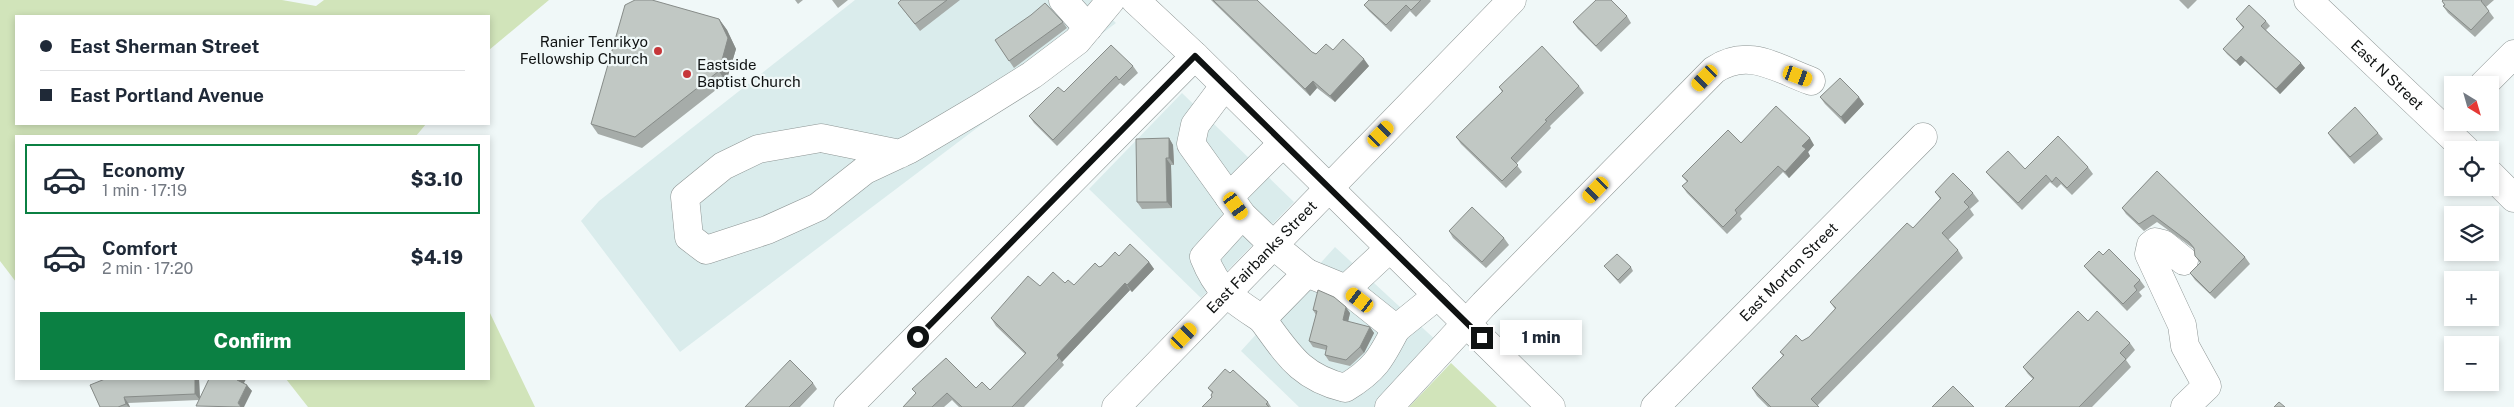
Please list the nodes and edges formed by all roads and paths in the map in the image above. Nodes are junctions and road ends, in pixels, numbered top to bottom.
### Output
1 (1063, 0) edge
2 (1112, 0) edge
3 (1135, 0) edge
4 (1512, 0) edge
5 (2310, 1) edge
6 (1088, 28) junction
7 (2514, 54) edge
8 (1195, 56) junction
9 (2492, 76) edge
10 (1811, 81) dead end
11 (1225, 85) junction
12 (2444, 117) edge
13 (1923, 137) dead end
14 (1284, 143) junction
15 (900, 154) junction
16 (2499, 183) edge
17 (1328, 187) junction
18 (2514, 198) edge
19 (1235, 206) junction
20 (1273, 245) junction
21 (1390, 248) junction
22 (2184, 261) dead end
23 (1308, 273) junction
24 (1346, 289) junction
25 (1225, 294) junction
26 (1438, 295) junction
27 (1262, 320) junction
28 (1468, 325) junction
29 (1396, 329) junction
30 (848, 407) edge
31 (1116, 407) edge
32 (1389, 407) edge
33 (1551, 407) edge
34 (1655, 407) edge
35 (2185, 407) edge

1 - 6 street
2 - 6 street
3 - 8 street
4 - 17 street, East Fairbanks Street
5 - 12 street, East N Street
6 - 15 street
7 - 9 street
8 - 11 street
8 - 30 street
10 - 28 street
11 - 14 street
11 - 19 street
13 - 34 street, East Morton Street
14 - 17 street
14 - 19 street
15 - 15 street
16 - 18 street
17 - 20 street, East Fairbanks Street
17 - 21 street
19 - 20 street
19 - 25 street
20 - 23 street
20 - 25 street, East Fairbanks Street
21 - 24 street
21 - 26 street
22 - 35 street
23 - 24 street
23 - 27 street
24 - 29 street
25 - 27 street
25 - 31 street, East Fairbanks Street
26 - 28 street
26 - 29 street
27 - 29 street
28 - 32 street
28 - 33 street

